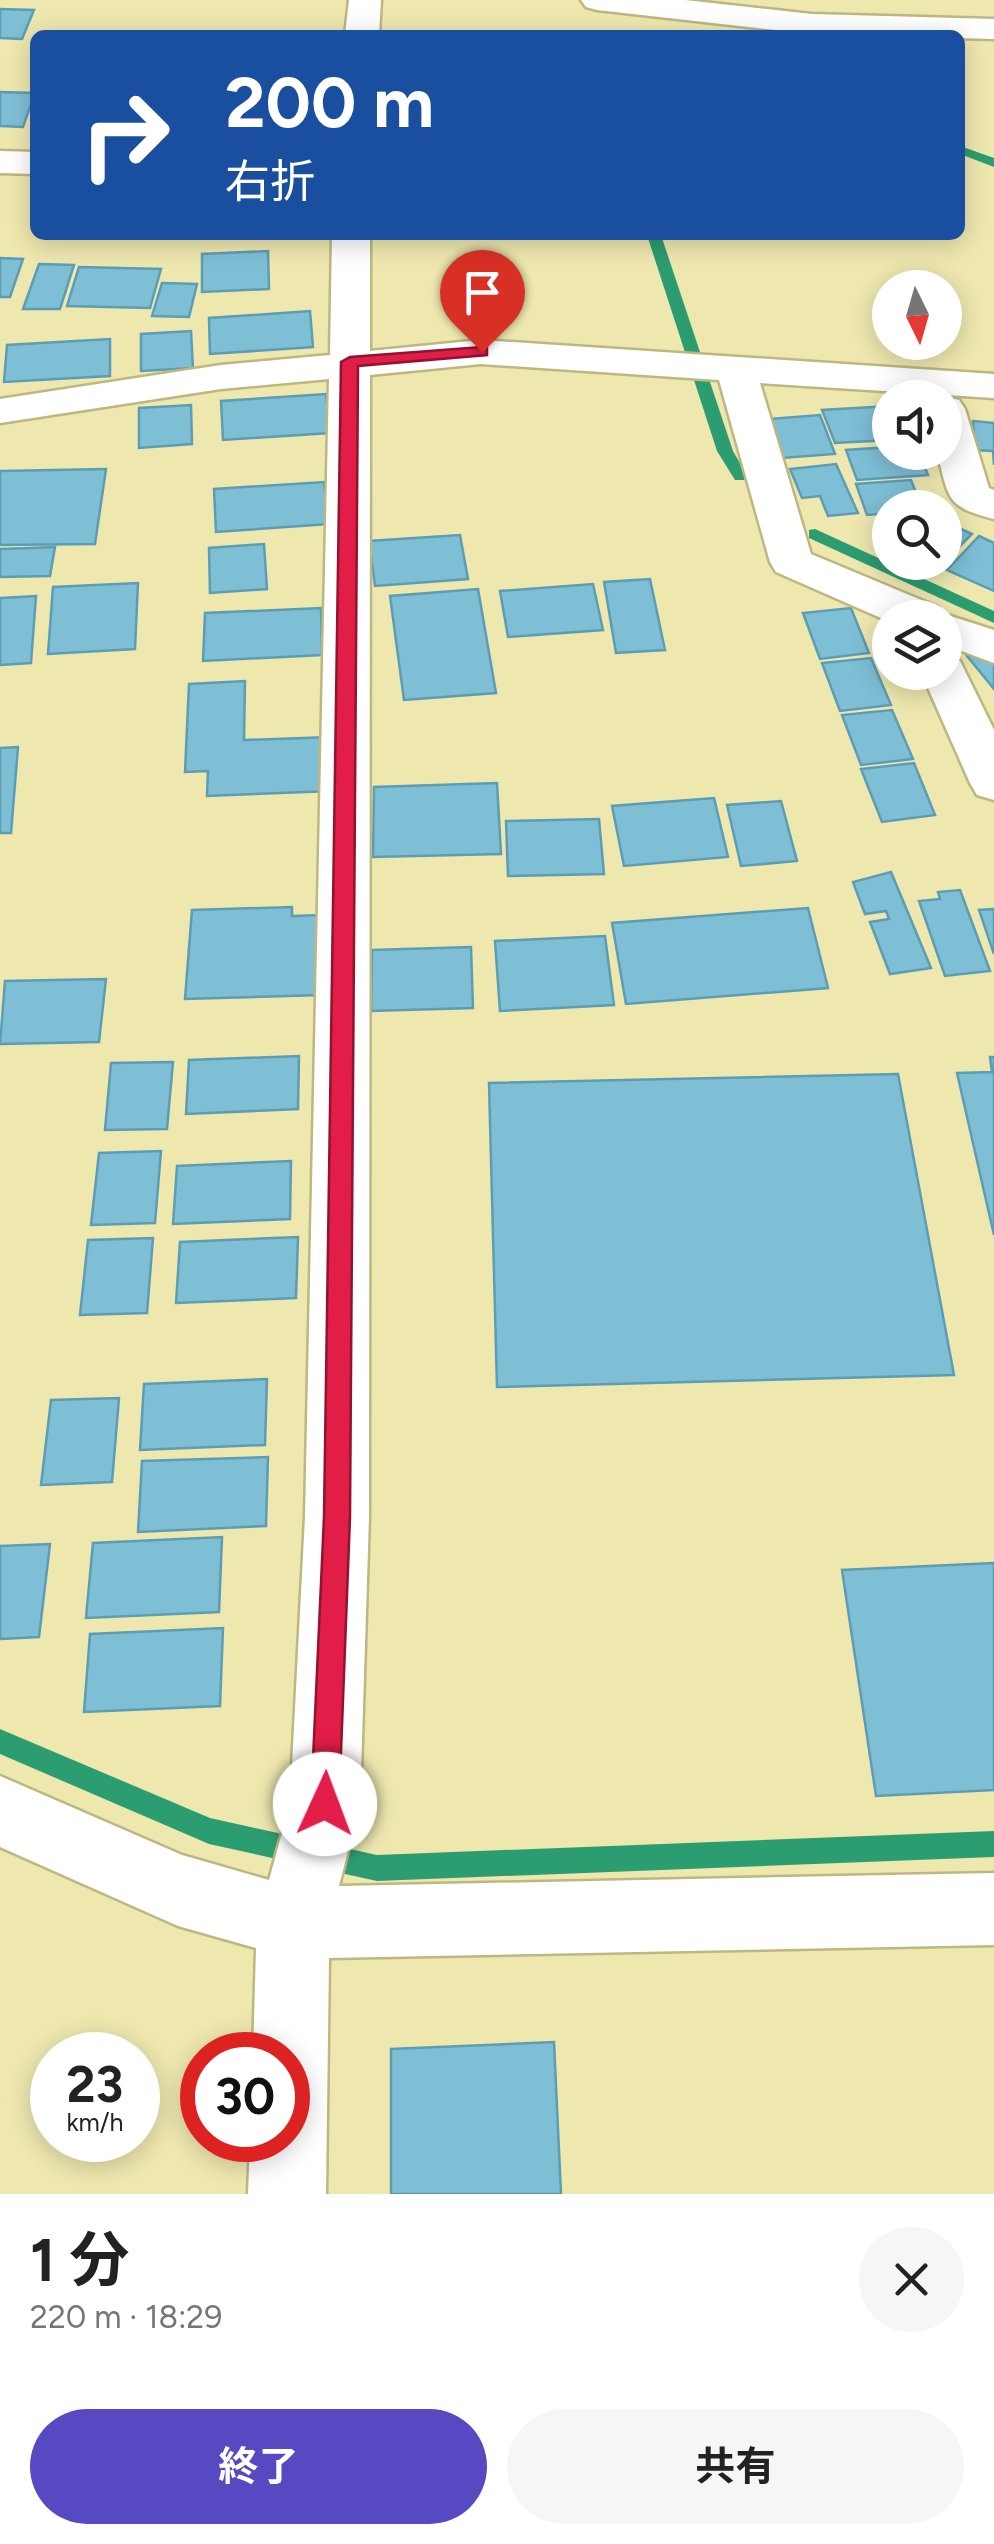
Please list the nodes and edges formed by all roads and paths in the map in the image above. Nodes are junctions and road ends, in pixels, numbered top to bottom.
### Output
1 (365, 0) edge
2 (598, 0) edge
3 (994, 28) edge
4 (362, 30) edge
5 (0, 162) edge
6 (30, 163) edge
7 (350, 240) edge
8 (350, 362) junction
9 (727, 370) junction
10 (994, 386) edge
11 (872, 388) edge
12 (962, 392) edge
13 (0, 411) edge
14 (962, 468) edge
15 (994, 506) edge
16 (880, 600) edge
17 (962, 635) edge
18 (994, 648) edge
19 (952, 690) edge
20 (994, 783) edge
21 (0, 1811) edge
22 (994, 1909) edge
23 (293, 1924) junction
24 (287, 2194) edge

1 - 4 street
2 - 3 street
5 - 6 street
7 - 8 street
8 - 9 street
8 - 13 street
8 - 23 street
9 - 11 street
9 - 16 street
10 - 12 street
14 - 15 street
17 - 18 street
19 - 20 street
21 - 23 street
22 - 23 street
23 - 24 street

